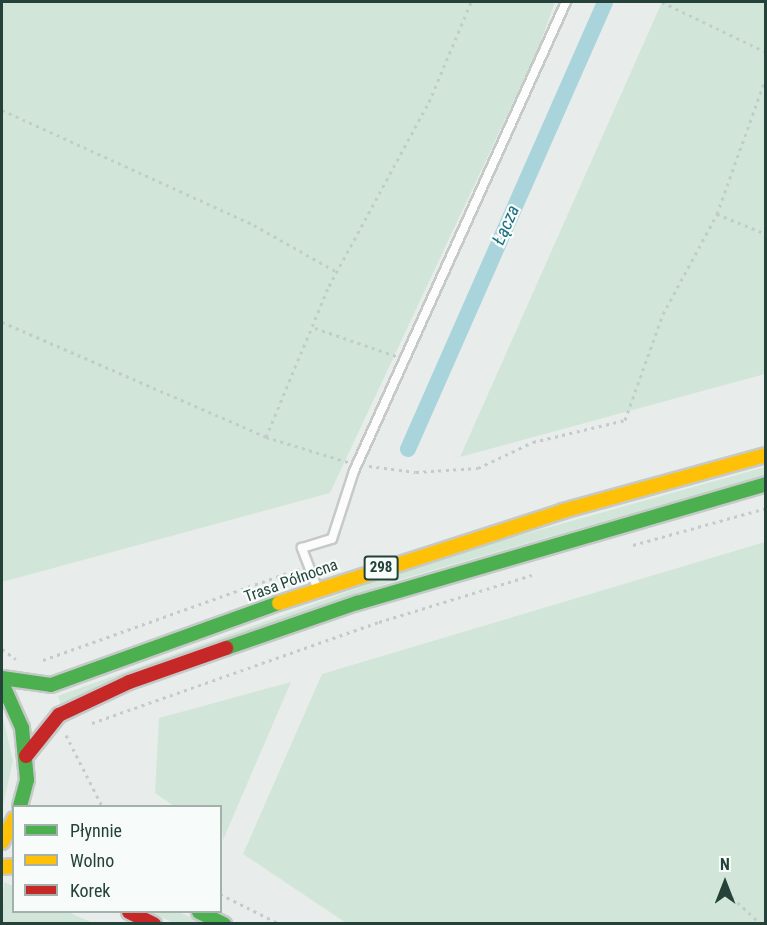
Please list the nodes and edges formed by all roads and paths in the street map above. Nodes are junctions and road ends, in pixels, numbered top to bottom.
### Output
1 (471, 2) edge
2 (566, 2) edge
3 (662, 2) edge
4 (765, 52) edge
5 (765, 77) edge
6 (2, 110) edge
7 (717, 214) junction
8 (765, 234) edge
9 (337, 272) junction
10 (2, 322) edge
11 (315, 328) junction
12 (403, 358) junction
13 (266, 437) junction
14 (765, 455) edge
15 (356, 465) junction
16 (765, 484) edge
17 (765, 508) edge
18 (630, 546) dead end
19 (309, 566) junction
20 (543, 571) dead end
21 (318, 589) junction
22 (43, 660) dead end
23 (2, 678) edge
24 (2, 683) edge
25 (84, 726) dead end
26 (64, 728) dead end
27 (76, 728) dead end
28 (66, 735) junction
29 (26, 756) junction
30 (22, 805) edge
31 (101, 805) edge
32 (12, 823) edge
33 (2, 842) edge
34 (721, 887) dead end
35 (222, 895) edge
36 (131, 913) edge
37 (201, 913) edge
38 (154, 924) edge
39 (224, 924) edge
40 (280, 924) edge
41 (760, 924) edge

1 - 9 path
2 - 12 lane
3 - 4 path
5 - 7 path
6 - 9 path
7 - 8 path
7 - 15 path
9 - 11 path
10 - 13 path
11 - 12 path
11 - 13 path
12 - 15 lane
13 - 15 path
14 - 21 main road, Trasa Północna / 298
15 - 19 lane
16 - 29 main road, 298
17 - 18 path
19 - 21 lane
19 - 22 path
20 - 25 path
21 - 23 main road, Trasa Północna / 298
24 - 29 main road
26 - 28 path
27 - 28 path
28 - 31 path
29 - 30 main road
32 - 33 main road
34 - 41 path
35 - 40 path
36 - 38 main road
37 - 39 main road

